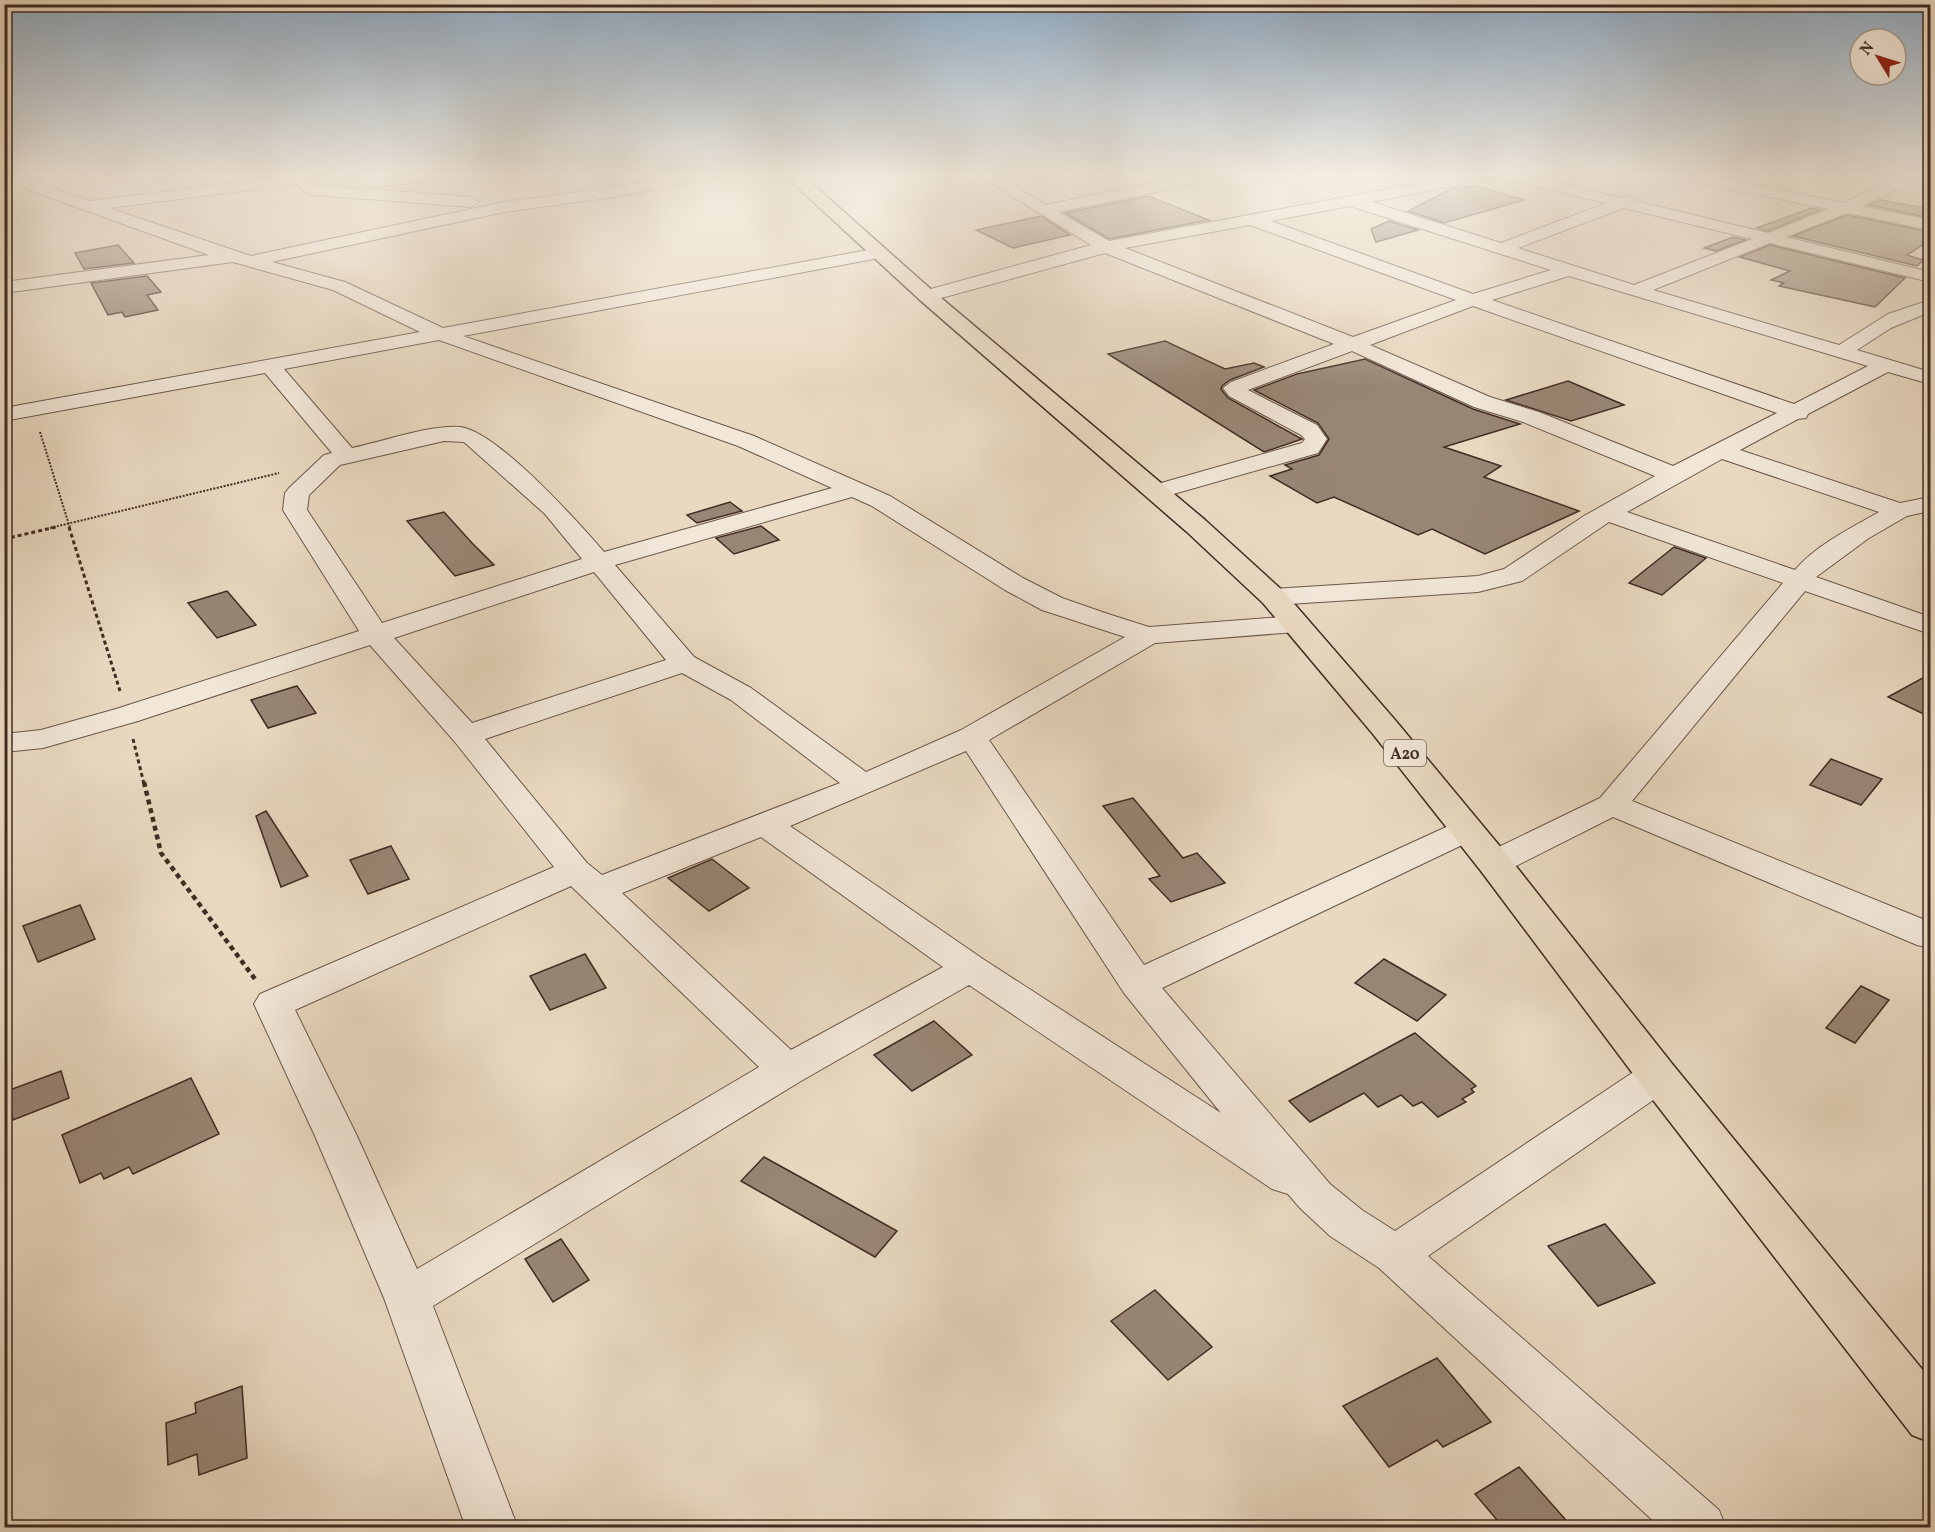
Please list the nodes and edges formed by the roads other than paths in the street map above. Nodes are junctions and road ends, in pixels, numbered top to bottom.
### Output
1 (201, 244) edge
2 (317, 244) edge
3 (869, 244) edge
4 (1102, 244) edge
5 (1118, 244) edge
6 (1321, 244) edge
7 (1486, 244) edge
8 (1512, 244) edge
9 (1753, 244) edge
10 (1796, 244) edge
11 (1106, 247) junction
12 (1500, 249) junction
13 (879, 254) junction
14 (243, 259) junction
15 (1569, 270) junction
16 (1930, 277) edge
17 (4, 288) edge
18 (1635, 291) junction
19 (927, 296) junction
20 (1473, 300) junction
21 (1930, 306) edge
22 (442, 334) junction
23 (1352, 344) junction
24 (1842, 352) junction
25 (1886, 365) junction
26 (270, 366) junction
27 (1930, 378) edge
28 (1798, 413) junction
29 (4, 415) edge
30 (1724, 452) junction
31 (339, 459) junction
32 (1674, 476) junction
33 (854, 489) junction
34 (1155, 492) junction
35 (1930, 504) edge
36 (1899, 511) junction
37 (1607, 513) junction
38 (598, 562) junction
39 (1799, 581) junction
40 (1274, 597) junction
41 (1296, 624) junction
42 (1930, 626) edge
43 (375, 634) junction
44 (1148, 635) junction
45 (684, 663) junction
46 (466, 735) junction
47 (972, 736) junction
48 (4, 743) edge
49 (863, 786) junction
50 (1612, 806) junction
51 (766, 825) junction
52 (1467, 830) junction
53 (1494, 863) junction
54 (587, 880) junction
55 (1930, 936) edge
56 (970, 968) junction
57 (1137, 984) junction
58 (787, 1070) junction
59 (1658, 1076) junction
60 (1315, 1196) junction
61 (1395, 1255) junction
62 (407, 1298) junction
63 (1930, 1418) edge
64 (492, 1527) edge
65 (1700, 1527) edge

1 - 14 street
2 - 14 street
3 - 13 main road, A20
4 - 11 street
5 - 11 street
6 - 20 street
7 - 12 street
8 - 12 street
9 - 18 street
10 - 16 street
11 - 19 street
11 - 23 street
12 - 15 street
13 - 19 main road, A20
13 - 22 street
14 - 17 street
14 - 22 street
15 - 18 street
15 - 20 street
18 - 24 street
19 - 34 main road, A20
20 - 23 street
20 - 28 street
21 - 24 street
22 - 26 street
22 - 33 street
23 - 32 street
23 - 34 street
24 - 25 street
25 - 27 street
25 - 28 street
26 - 29 street
26 - 31 street
28 - 30 street
30 - 32 street
30 - 36 street
31 - 38 street
31 - 43 street
32 - 37 street
33 - 38 street
33 - 44 street
34 - 40 main road, A20
35 - 36 street
36 - 39 street
37 - 39 street
37 - 40 street
38 - 43 street
38 - 45 street
39 - 42 street
39 - 50 street
40 - 41 main road, A20
41 - 44 street
41 - 52 main road, A20
43 - 46 street
43 - 48 street
44 - 47 street
45 - 46 street
45 - 49 street
46 - 54 street
47 - 49 street
47 - 57 street
49 - 51 street
50 - 53 street
50 - 55 street
51 - 54 street
51 - 56 street
52 - 53 main road, A20
52 - 57 street
53 - 59 main road, A20
54 - 58 street
54 - 62 street
56 - 58 street
56 - 60 street
57 - 60 street
58 - 62 street
59 - 61 street
59 - 63 main road, A20
60 - 61 street
61 - 65 street
62 - 64 street

